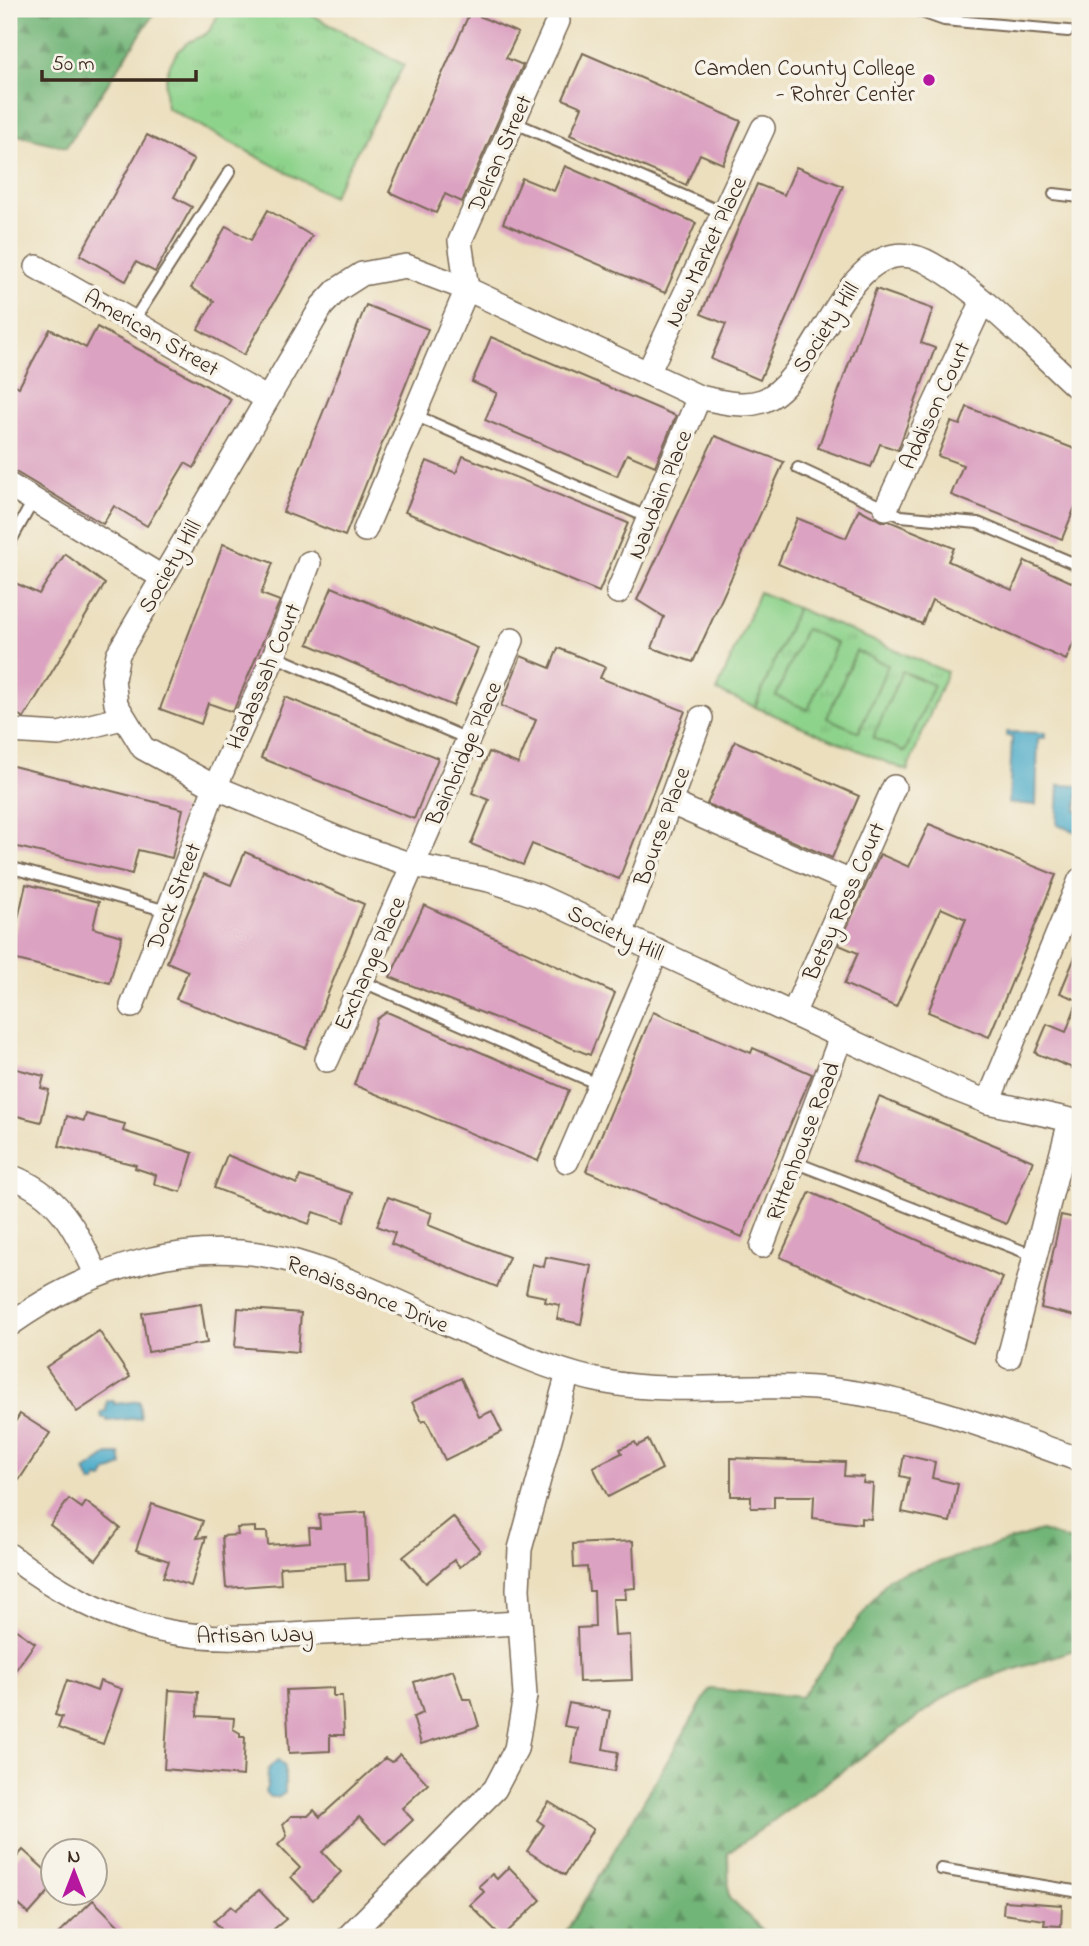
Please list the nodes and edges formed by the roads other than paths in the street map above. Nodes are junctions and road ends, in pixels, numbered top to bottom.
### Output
1 (914, 9) edge
2 (558, 22) dead end
3 (1068, 31) dead end
4 (513, 122) junction
5 (763, 128) dead end
6 (230, 172) dead end
7 (1054, 194) dead end
8 (1080, 197) edge
9 (723, 213) junction
10 (37, 267) dead end
11 (467, 289) junction
12 (982, 303) junction
13 (134, 320) junction
14 (648, 373) junction
15 (1080, 390) edge
16 (699, 397) junction
17 (266, 398) junction
18 (412, 414) junction
19 (799, 468) dead end
20 (9, 485) edge
21 (33, 501) junction
22 (886, 508) junction
23 (649, 518) junction
24 (365, 530) dead end
25 (9, 544) edge
26 (309, 564) dead end
27 (1080, 566) edge
28 (162, 577) junction
29 (618, 592) dead end
30 (512, 640) dead end
31 (274, 656) junction
32 (122, 718) junction
33 (701, 718) dead end
34 (9, 731) edge
35 (470, 740) junction
36 (215, 787) junction
37 (894, 787) dead end
38 (669, 802) junction
39 (412, 865) junction
40 (9, 866) edge
41 (1080, 880) edge
42 (851, 882) junction
43 (167, 911) junction
44 (621, 935) junction
45 (657, 951) junction
46 (361, 981) junction
47 (132, 1006) dead end
48 (793, 1014) junction
49 (841, 1037) junction
50 (327, 1060) dead end
51 (600, 1085) junction
52 (988, 1102) junction
53 (1075, 1122) edge
54 (567, 1161) dead end
55 (794, 1162) junction
56 (9, 1176) edge
57 (762, 1246) dead end
58 (1035, 1256) junction
59 (96, 1274) junction
60 (9, 1325) edge
61 (1009, 1357) dead end
62 (568, 1373) junction
63 (1080, 1460) edge
64 (9, 1555) edge
65 (519, 1623) junction
66 (941, 1869) dead end
67 (1080, 1892) edge
68 (348, 1937) edge

1 - 3 lane
2 - 4 street, Delran Street
4 - 9 lane
4 - 11 street, Delran Street
5 - 9 street, New Market Place
6 - 13 lane
7 - 8 lane
9 - 14 street, New Market Place
10 - 13 street, American Street
11 - 14 street, Society Hill
11 - 17 street, Society Hill
11 - 18 street
12 - 15 street, Society Hill
12 - 16 street, Society Hill
12 - 22 street, Addison Court
13 - 17 street, American Street
14 - 16 street, Society Hill
16 - 23 street, Naudain Place
17 - 28 street, Society Hill
18 - 23 lane
18 - 24 street
19 - 22 lane
20 - 21 street
21 - 25 lane
21 - 28 street
22 - 27 lane
23 - 29 street, Naudain Place
26 - 31 street, Hadassah Court
28 - 32 street, Society Hill
30 - 35 street, Bainbridge Place
31 - 35 lane
31 - 36 street, Hadassah Court
32 - 34 street
32 - 36 street, Society Hill
33 - 38 street, Bourse Place
35 - 39 street, Bainbridge Place
36 - 39 street, Society Hill
36 - 43 street, Dock Street
37 - 42 street, Betsy Ross Court
38 - 42 street
38 - 44 street, Bourse Place
39 - 44 street, Society Hill
39 - 46 street, Exchange Place
40 - 43 lane
41 - 52 street
42 - 48 street, Betsy Ross Court
43 - 47 street, Dock Street
44 - 45 street, Society Hill
45 - 48 street, Society Hill
45 - 51 street
46 - 50 street, Exchange Place
46 - 51 lane
48 - 49 street, Society Hill
49 - 52 street, Society Hill
49 - 55 street, Rittenhouse Road
51 - 54 street
52 - 53 street, Society Hill
53 - 58 street
55 - 57 street, Rittenhouse Road
55 - 58 lane
56 - 59 street
58 - 61 street
59 - 60 street, Renaissance Drive
59 - 62 street, Renaissance Drive
62 - 63 street, Renaissance Drive
62 - 65 street
64 - 65 street, Artisan Way
65 - 68 street
66 - 67 lane

